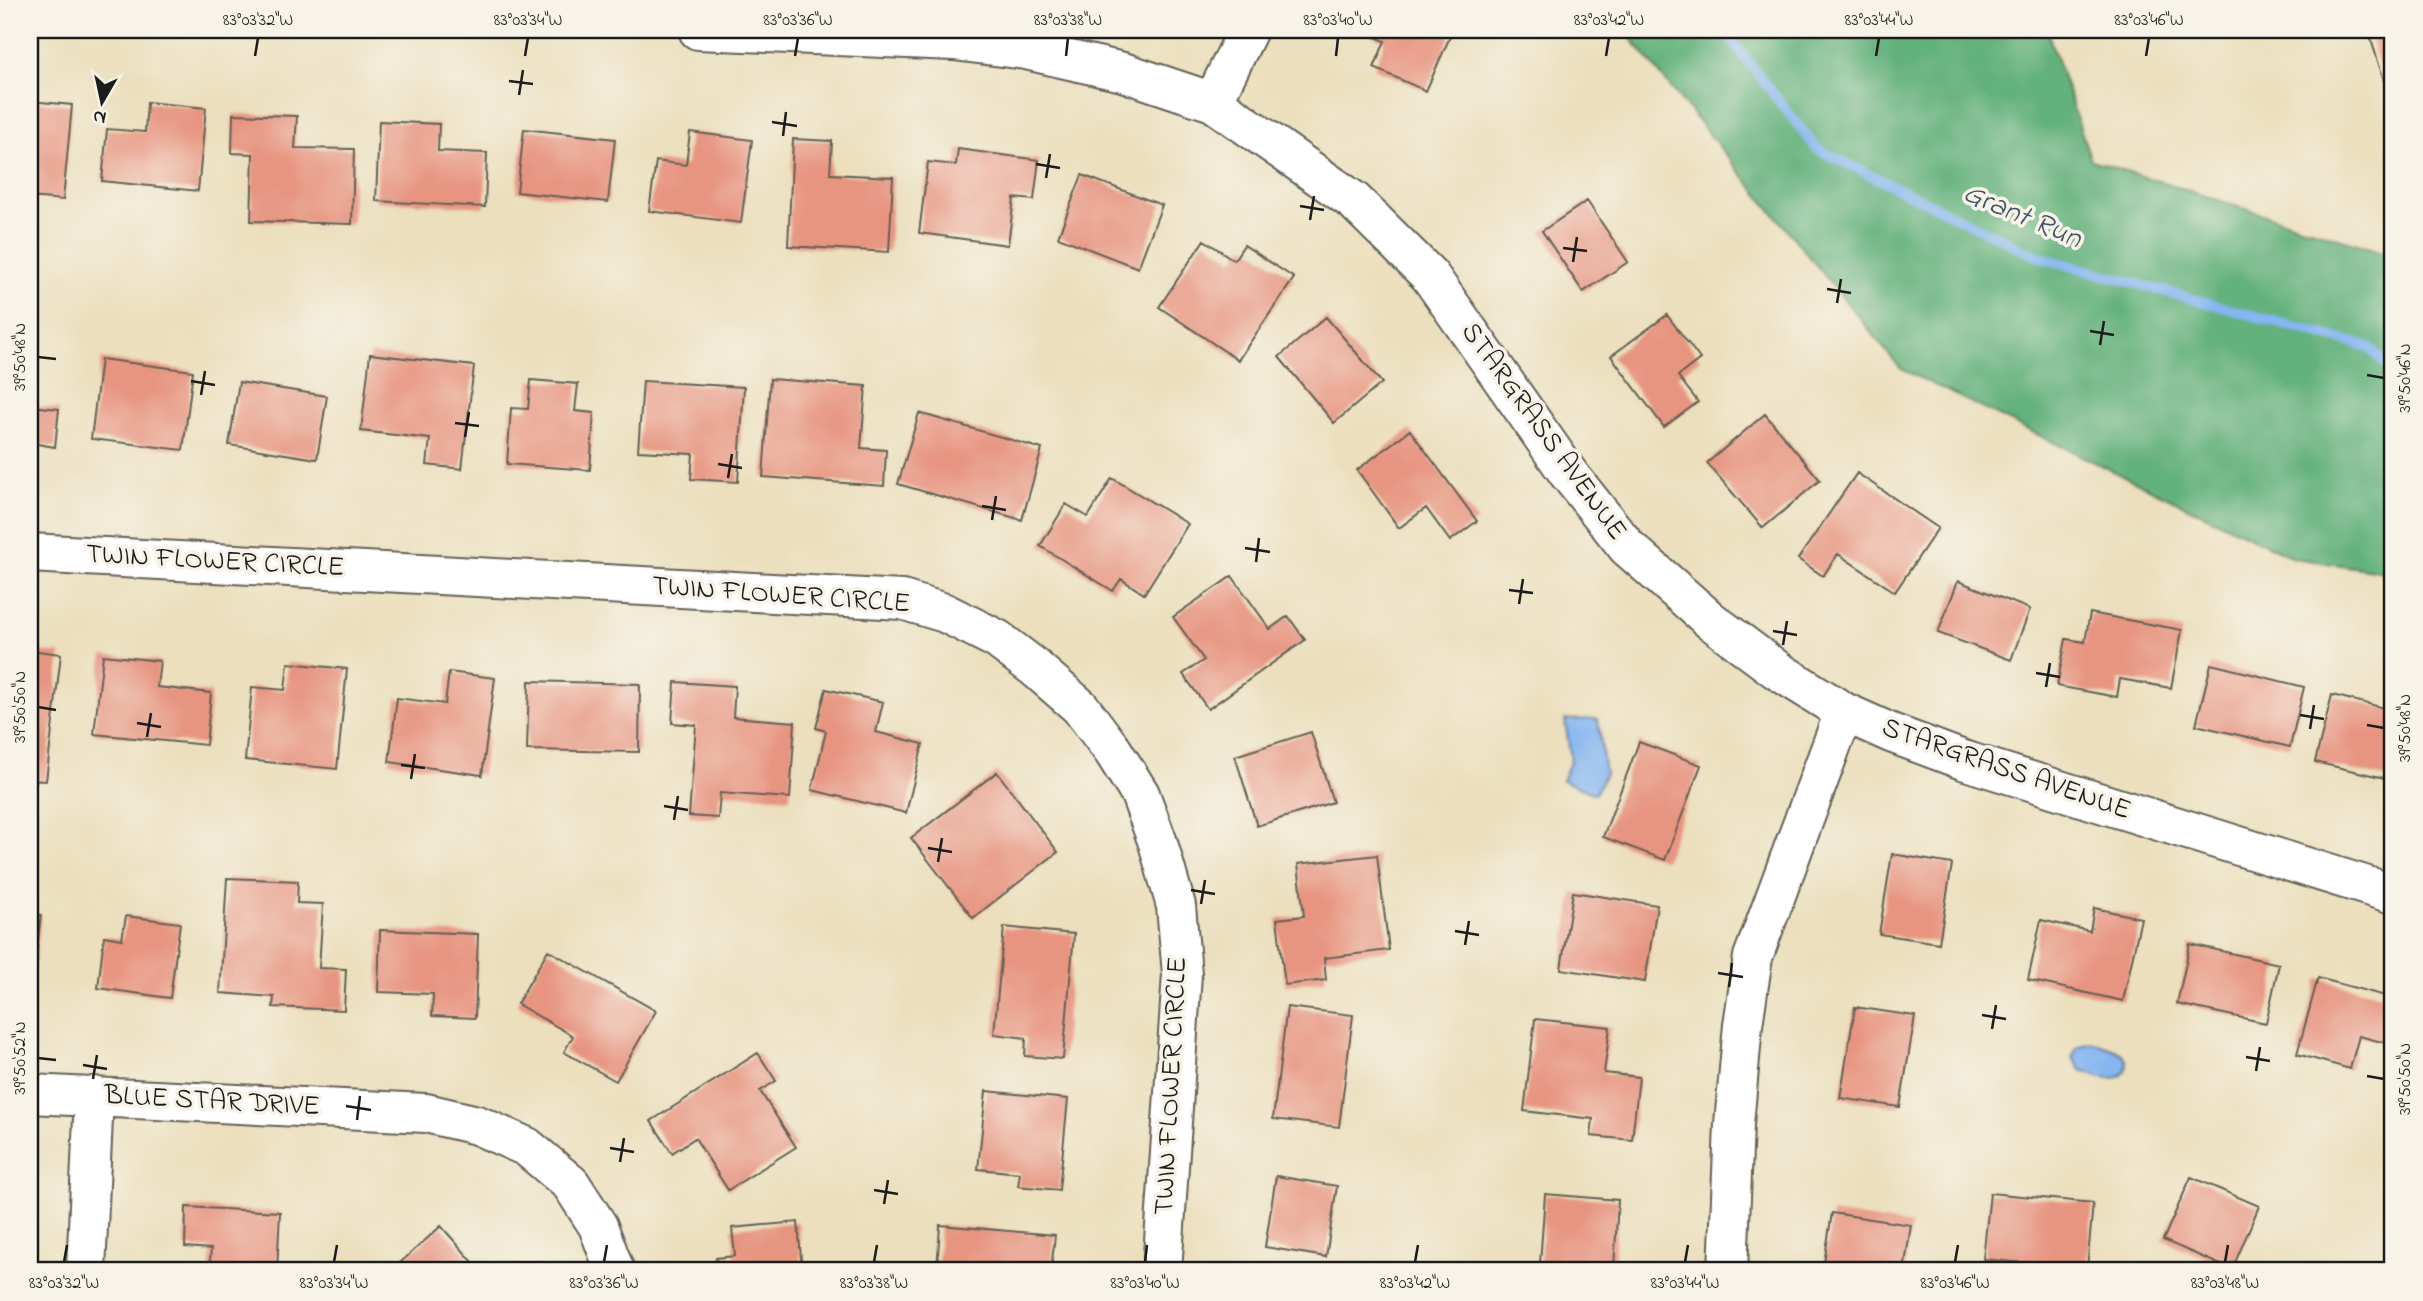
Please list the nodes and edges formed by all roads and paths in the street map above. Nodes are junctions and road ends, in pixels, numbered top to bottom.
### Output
1 (698, 30) edge
2 (1248, 30) edge
3 (1213, 103) junction
4 (30, 553) edge
5 (1844, 712) junction
6 (2393, 894) edge
7 (30, 1094) edge
8 (94, 1096) junction
9 (86, 1271) edge
10 (615, 1271) edge
11 (1162, 1271) edge
12 (1728, 1271) edge

1 - 3 street, STARGRASS AVENUE
2 - 3 street
3 - 5 street, STARGRASS AVENUE
4 - 11 street, TWIN FLOWER CIRCLE
5 - 6 street, STARGRASS AVENUE
5 - 12 street
7 - 8 street, BLUE STAR DRIVE
8 - 9 street
8 - 10 street, BLUE STAR DRIVE

